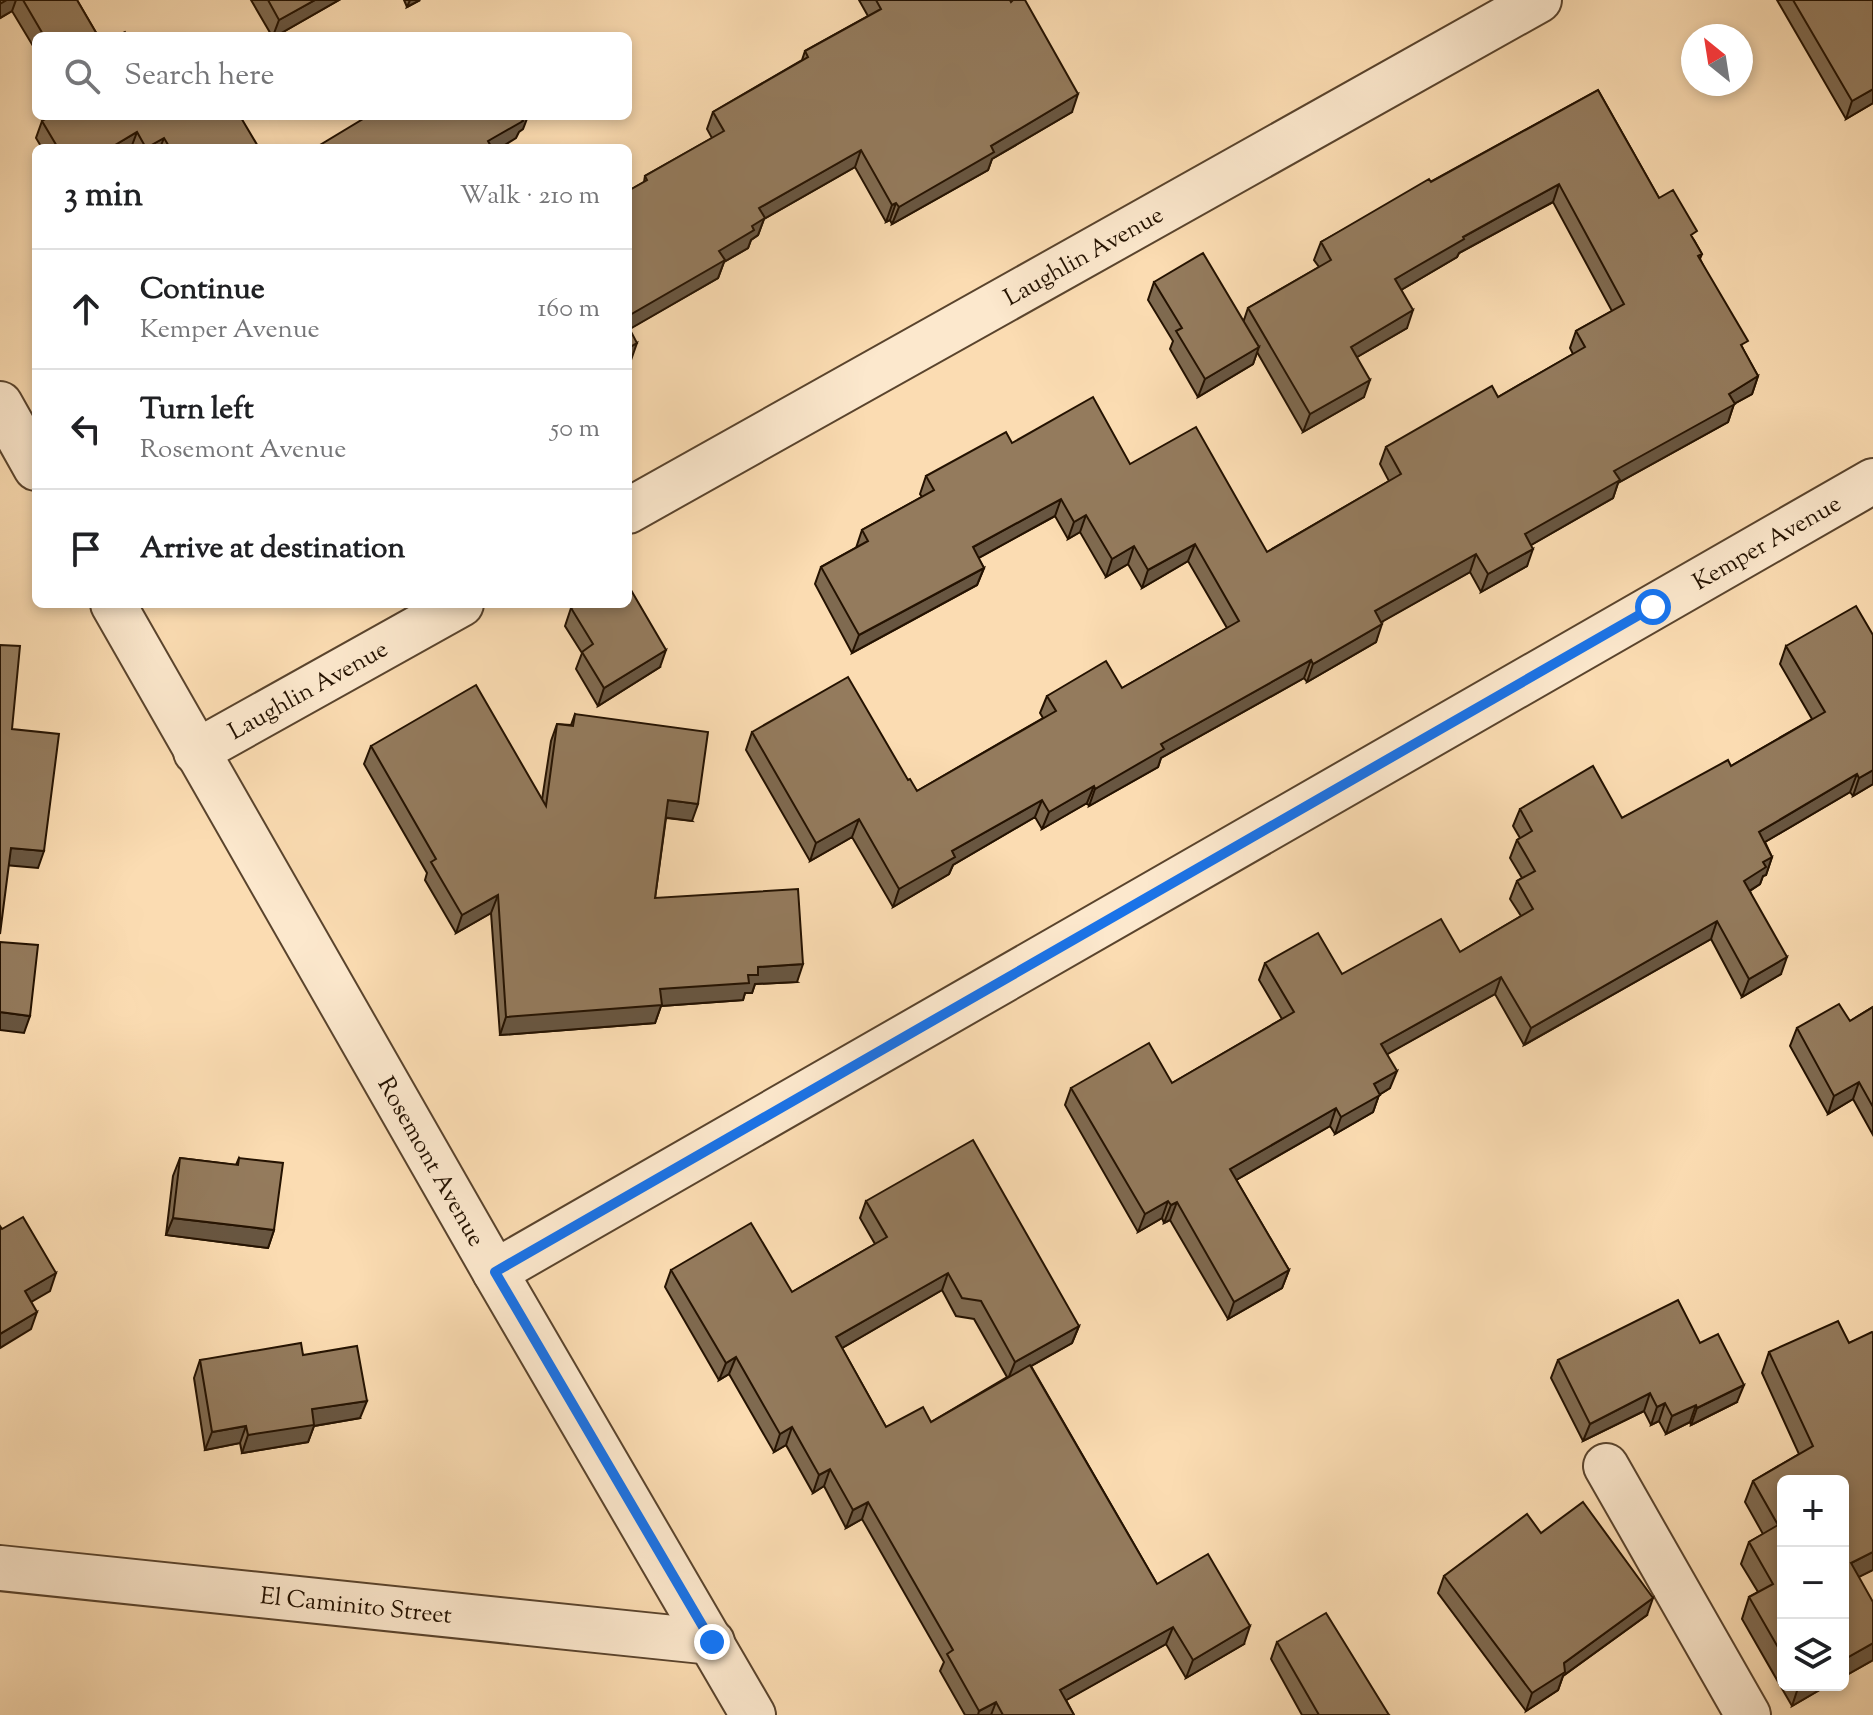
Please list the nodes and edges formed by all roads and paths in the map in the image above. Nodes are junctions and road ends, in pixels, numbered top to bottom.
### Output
1 (1539, 0) edge
2 (0, 404) edge
3 (32, 461) edge
4 (1873, 481) edge
5 (632, 509) edge
6 (115, 608) edge
7 (454, 608) edge
8 (196, 752) junction
9 (495, 1272) junction
10 (1606, 1466) dead end
11 (0, 1568) edge
12 (712, 1642) junction
13 (753, 1715) edge
14 (1748, 1715) edge

1 - 5 street, Laughlin Avenue
2 - 3 street
4 - 9 street, Kemper Avenue
6 - 8 street, Rosemont Avenue
7 - 8 street, Laughlin Avenue
8 - 9 street, Rosemont Avenue
9 - 12 street, Rosemont Avenue
10 - 14 street
11 - 12 street, El Caminito Street
12 - 13 street, Rosemont Avenue

